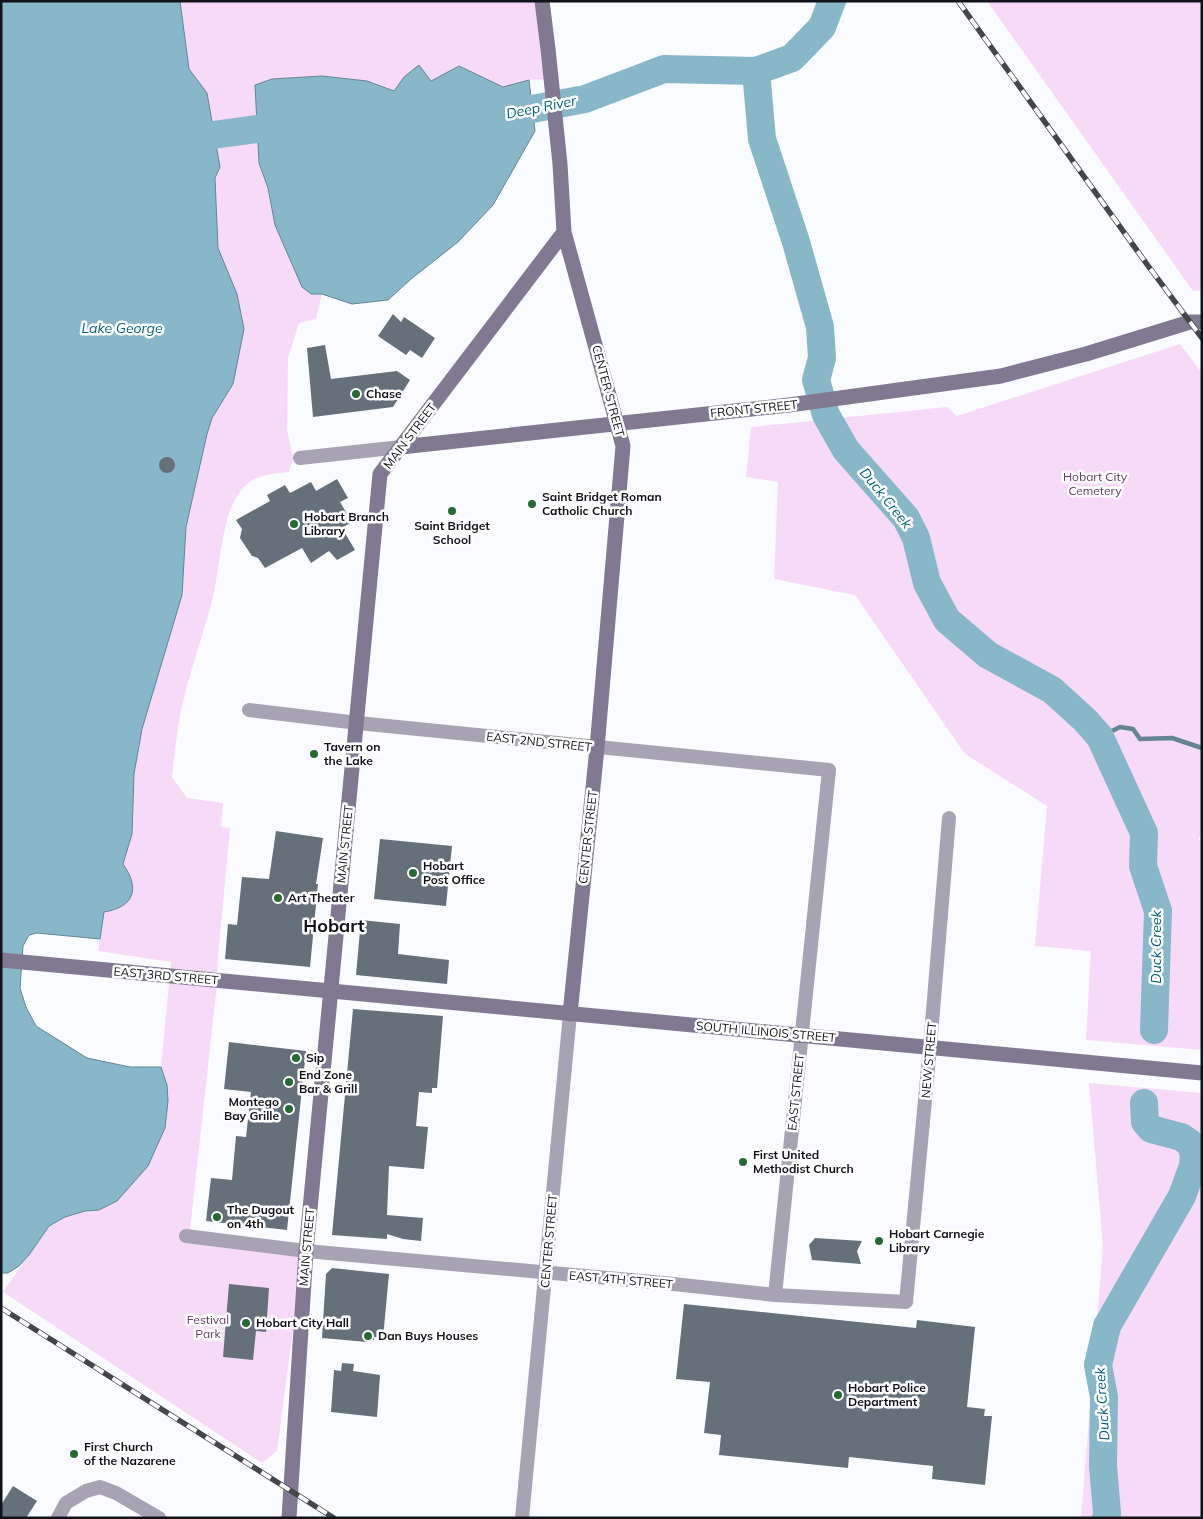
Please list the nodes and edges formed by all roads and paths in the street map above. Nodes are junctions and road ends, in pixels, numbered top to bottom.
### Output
1 (542, 1) edge
2 (564, 232) junction
3 (1202, 322) edge
4 (617, 424) junction
5 (401, 447) junction
6 (300, 458) dead end
7 (249, 710) dead end
8 (358, 723) junction
9 (597, 748) junction
10 (829, 770) joint
11 (949, 818) dead end
12 (1, 960) edge
13 (331, 992) junction
14 (570, 1014) junction
15 (802, 1035) junction
16 (930, 1047) junction
17 (1202, 1073) edge
18 (186, 1236) dead end
19 (306, 1251) junction
20 (546, 1274) junction
21 (776, 1295) junction
22 (906, 1302) joint
23 (58, 1518) edge
24 (159, 1518) edge
25 (289, 1518) edge
26 (522, 1518) edge

1 - 2 street, CENTER STREET
2 - 4 street, CENTER STREET
2 - 5 street, MAIN STREET
3 - 4 street, FRONT STREET
4 - 5 street, FRONT STREET
4 - 9 street, CENTER STREET
5 - 6 street, FRONT STREET
5 - 8 street, MAIN STREET
7 - 8 street, EAST 2ND STREET
8 - 9 street, EAST 2ND STREET
8 - 13 street, MAIN STREET
9 - 10 street, EAST 2ND STREET
9 - 14 street, CENTER STREET
10 - 15 street, EAST STREET
11 - 16 street, NEW STREET
12 - 13 street, EAST 3RD STREET
13 - 14 street, SOUTH ILLINOIS STREET
13 - 19 street, MAIN STREET
14 - 15 street, SOUTH ILLINOIS STREET
14 - 20 street, CENTER STREET
15 - 16 street, SOUTH ILLINOIS STREET
15 - 21 street, EAST STREET
16 - 17 street, SOUTH ILLINOIS STREET
16 - 22 street, NEW STREET
18 - 19 street, EAST 4TH STREET
19 - 20 street, EAST 4TH STREET
19 - 25 street, MAIN STREET
20 - 21 street, EAST 4TH STREET
20 - 26 street, CENTER STREET
21 - 22 street, EAST 4TH STREET
23 - 24 street

